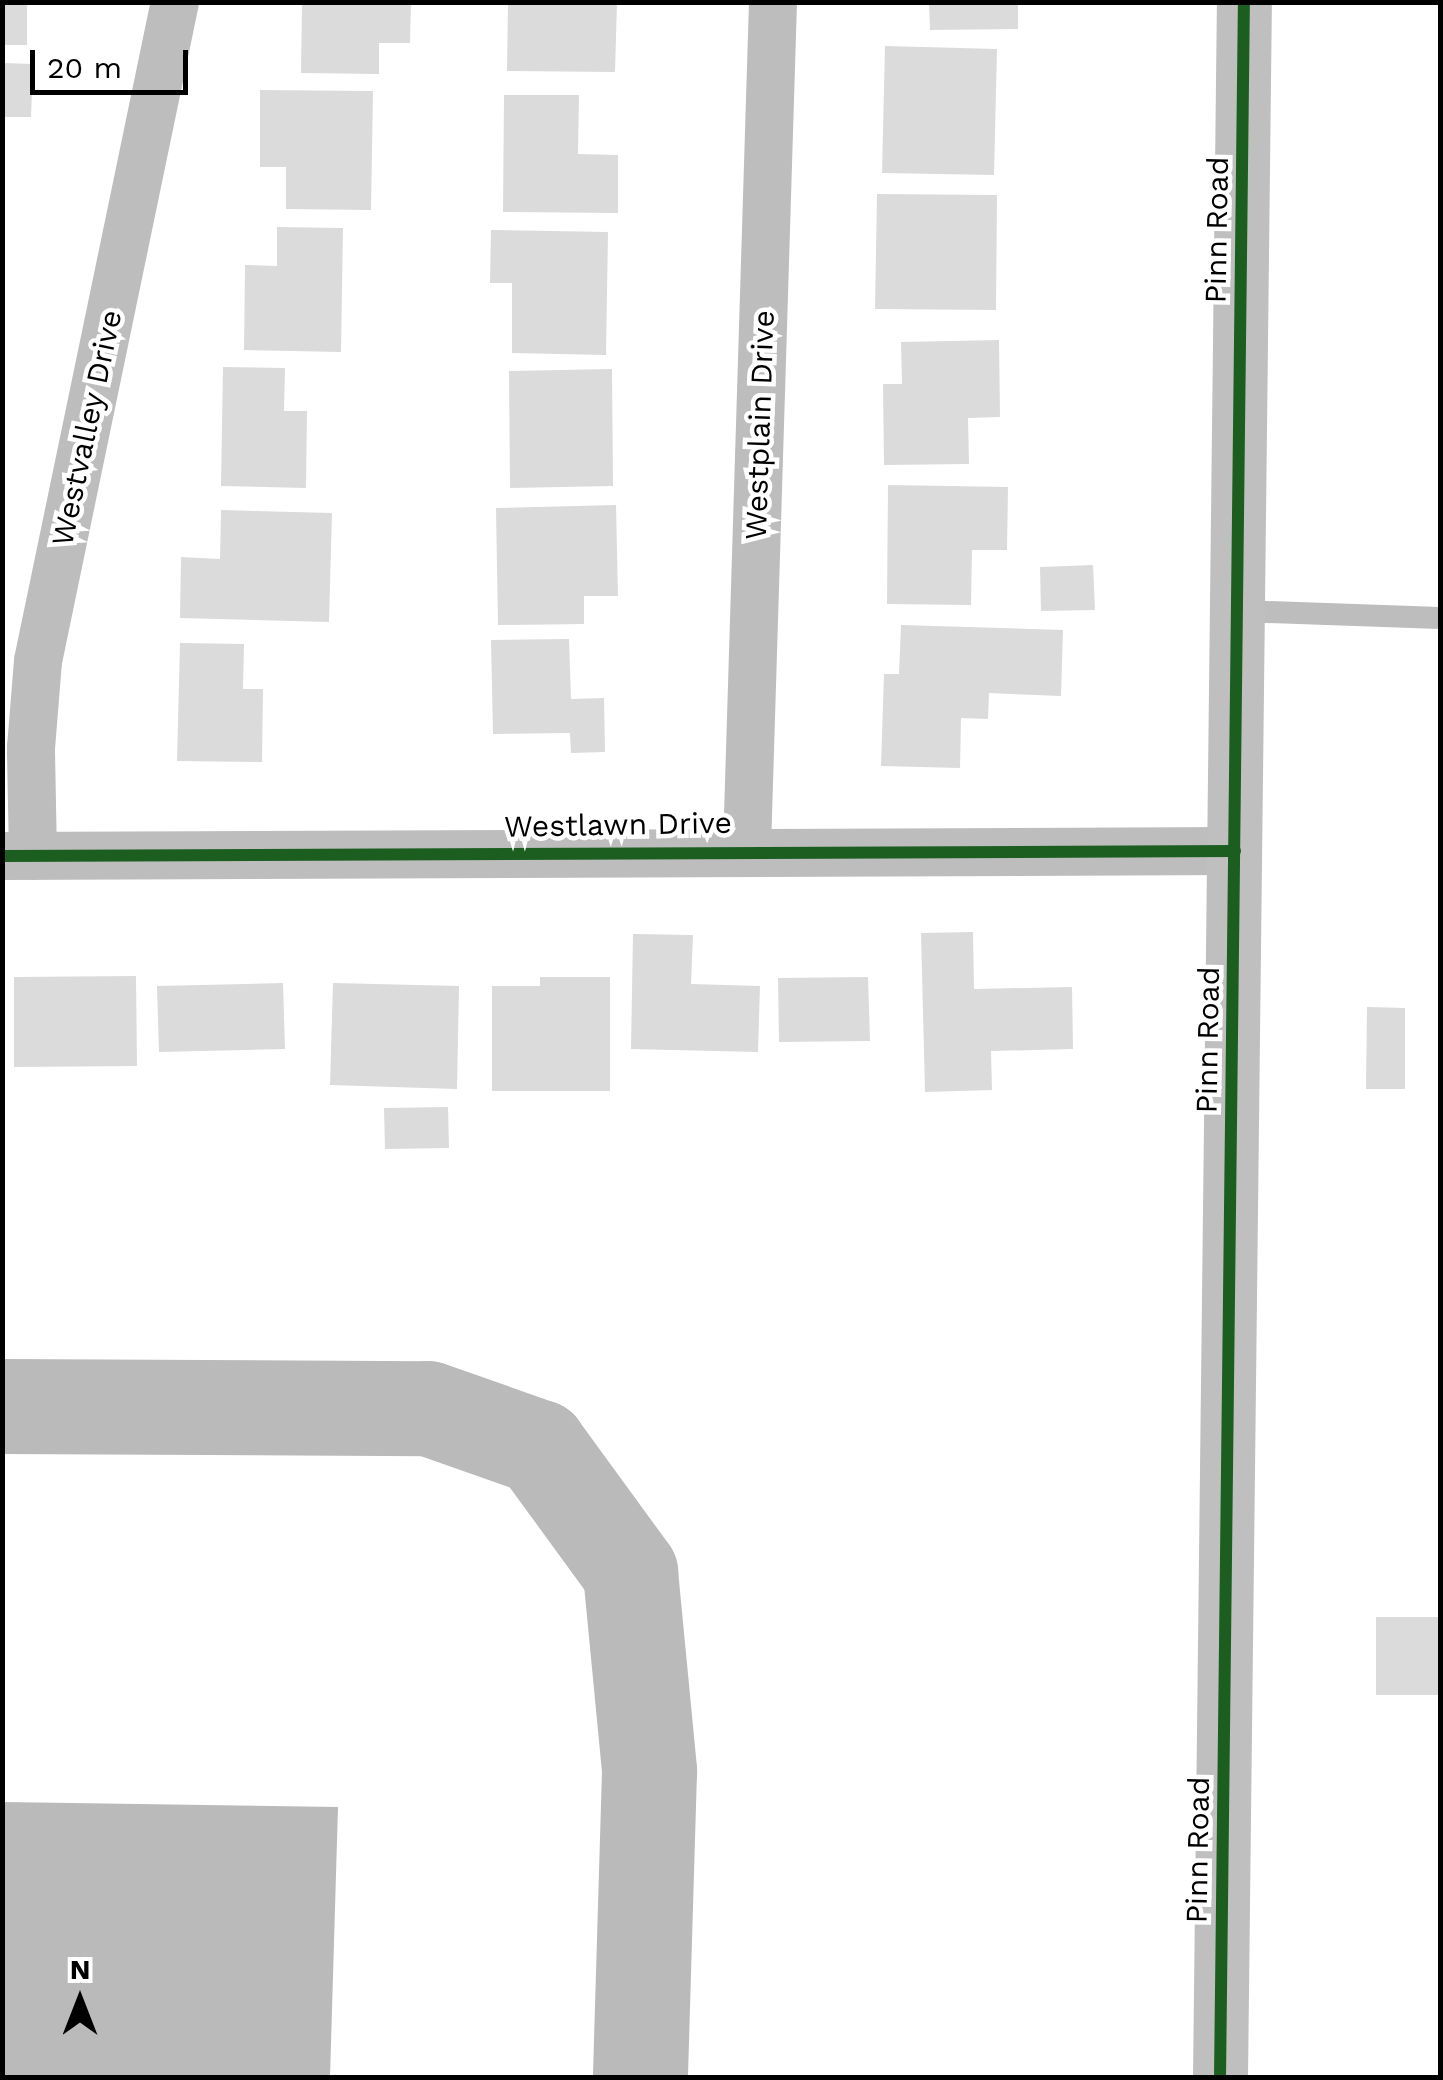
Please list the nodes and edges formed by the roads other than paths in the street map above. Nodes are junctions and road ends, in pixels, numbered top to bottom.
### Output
1 (174, 2) edge
2 (773, 2) edge
3 (1244, 2) edge
4 (1238, 610) junction
5 (1440, 618) edge
6 (747, 848) junction
7 (1235, 851) junction
8 (18, 856) edge
9 (1220, 2078) edge

1 - 8 street, Westvalley Drive
2 - 6 street, Westplain Drive
3 - 4 street, Pinn Road
4 - 5 lane
4 - 7 street, Pinn Road
6 - 7 street, Westlawn Drive
6 - 8 street, Westlawn Drive
7 - 9 street, Pinn Road

